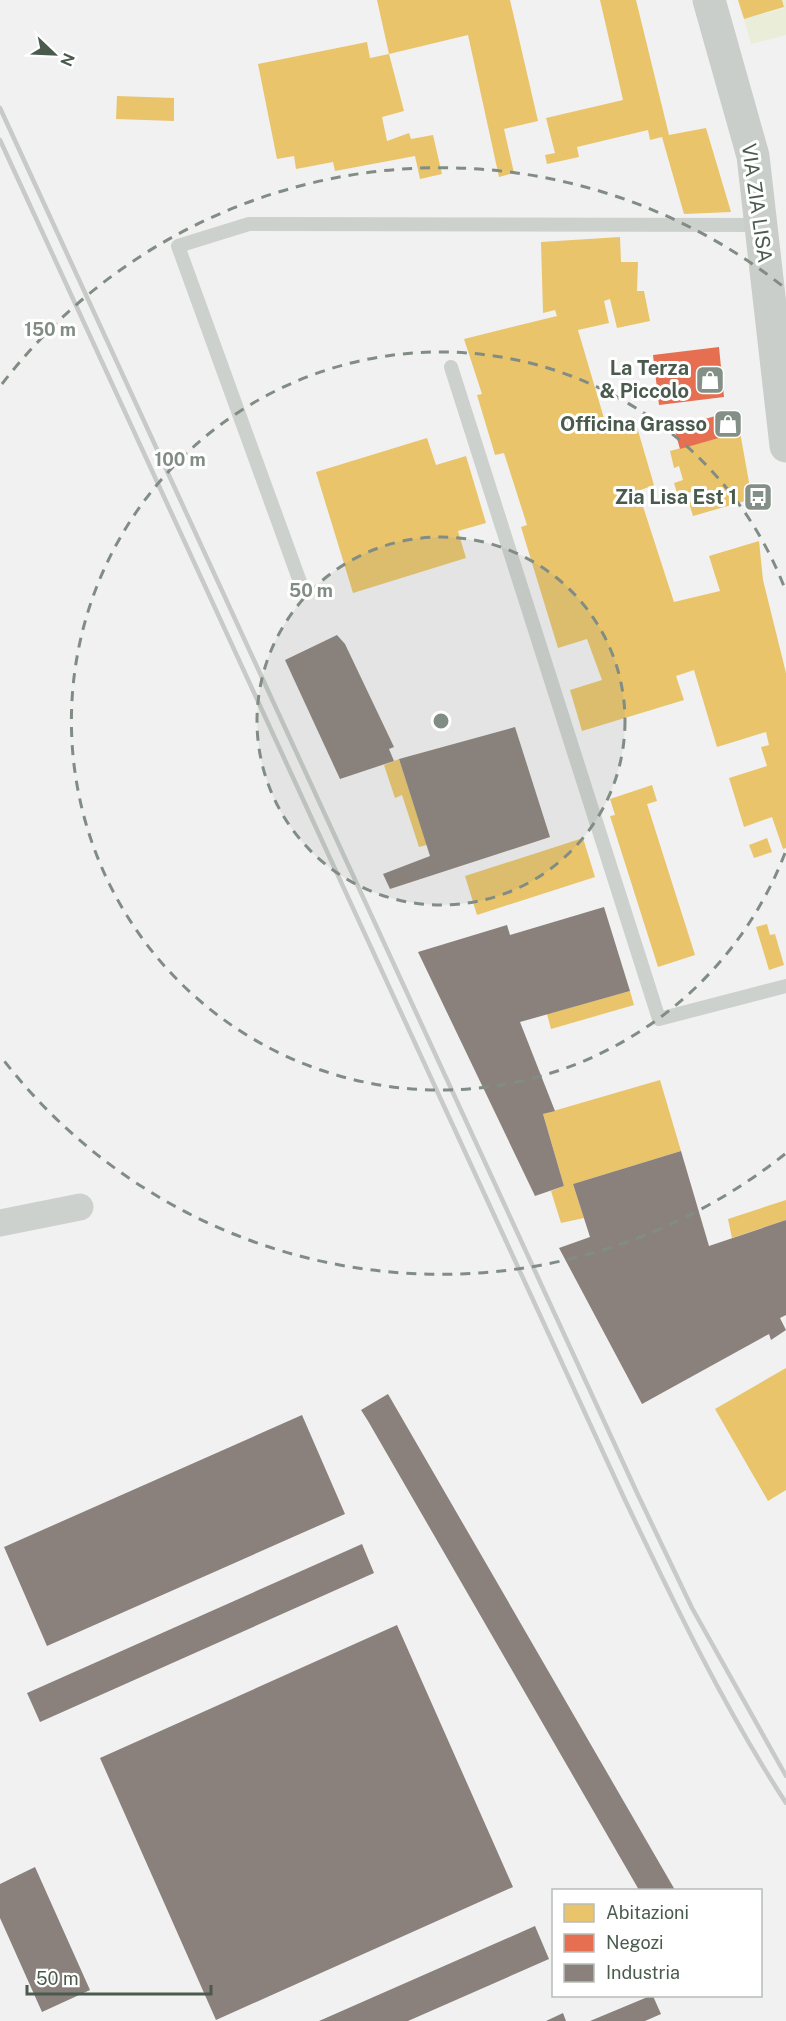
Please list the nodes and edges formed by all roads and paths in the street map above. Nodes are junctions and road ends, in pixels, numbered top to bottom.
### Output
1 (709, 0) edge
2 (762, 225) junction
3 (450, 367) dead end
4 (786, 446) edge
5 (303, 590) dead end
6 (786, 986) edge
7 (80, 1207) dead end
8 (0, 1223) edge

1 - 2 main road, VIA ZIA LISA
2 - 4 main road, VIA ZIA LISA
2 - 5 lane
3 - 6 lane
7 - 8 street

